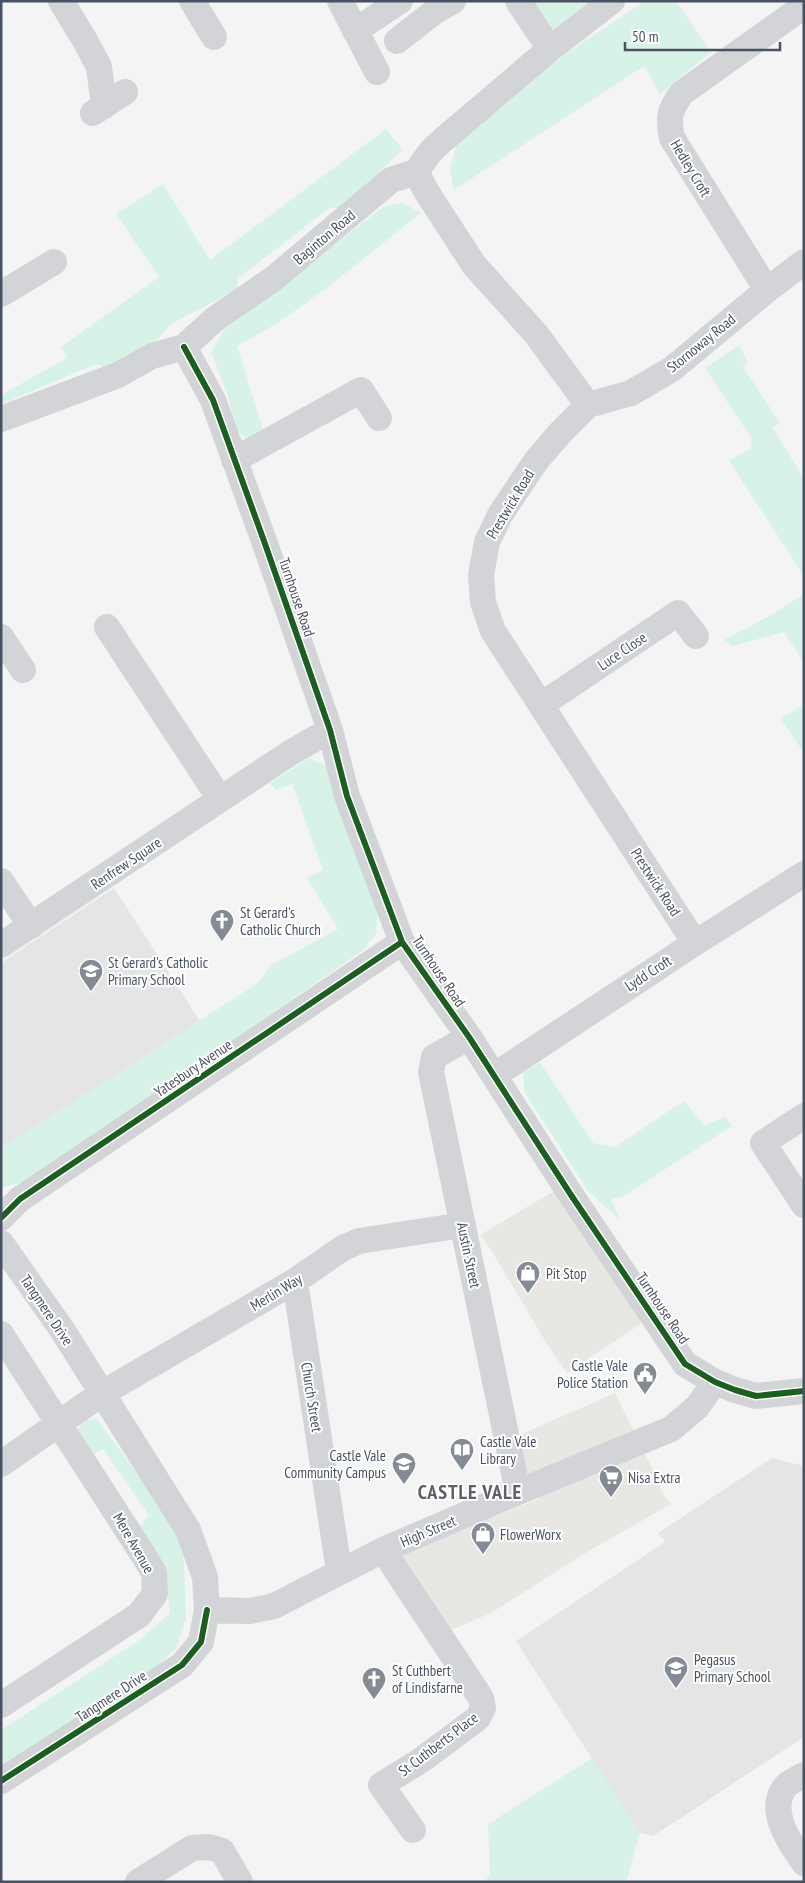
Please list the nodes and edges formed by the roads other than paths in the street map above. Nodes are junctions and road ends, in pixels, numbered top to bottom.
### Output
1 (61, 1) edge
2 (192, 1) edge
3 (340, 1) edge
4 (400, 1) edge
5 (518, 1) edge
6 (612, 1) edge
7 (437, 5) edge
8 (804, 6) edge
9 (355, 31) junction
10 (214, 37) dead end
11 (397, 41) dead end
12 (550, 49) junction
13 (377, 72) dead end
14 (107, 104) dead end
15 (416, 172) junction
16 (54, 262) dead end
17 (804, 262) edge
18 (767, 290) junction
19 (1, 294) edge
20 (184, 347) junction
21 (588, 405) junction
22 (379, 418) dead end
23 (1, 419) edge
24 (234, 460) junction
25 (107, 627) dead end
26 (696, 636) dead end
27 (1, 637) edge
28 (23, 670) dead end
29 (541, 705) junction
30 (330, 730) junction
31 (220, 799) junction
32 (804, 874) edge
33 (1, 881) edge
34 (31, 926) junction
35 (402, 942) junction
36 (696, 943) junction
37 (1, 945) edge
38 (469, 1037) junction
39 (495, 1075) junction
40 (804, 1116) edge
41 (804, 1205) edge
42 (1, 1218) edge
43 (463, 1224) junction
44 (1, 1243) edge
45 (294, 1281) junction
46 (1, 1334) edge
47 (715, 1382) junction
48 (804, 1391) edge
49 (101, 1394) junction
50 (59, 1425) junction
51 (1, 1464) edge
52 (518, 1492) junction
53 (383, 1550) junction
54 (340, 1572) junction
55 (207, 1610) junction
56 (1, 1705) edge
57 (804, 1774) edge
58 (1, 1781) edge
59 (413, 1830) dead end
60 (804, 1863) edge
61 (138, 1882) edge
62 (240, 1882) edge

1 - 14 street
2 - 10 street
3 - 9 street
4 - 9 street
5 - 12 street
6 - 12 street
7 - 11 street
8 - 18 street, Hedley Croft
9 - 13 street
12 - 15 street
15 - 20 street, Baginton Road
15 - 21 street
16 - 19 street
17 - 18 street, Stornoway Road
18 - 21 street, Stornoway Road
20 - 23 street, Baginton Road
20 - 24 street, Turnhouse Road
21 - 29 street, Prestwick Road
22 - 24 street
24 - 30 street, Turnhouse Road
25 - 31 street
26 - 29 street, Luce Close
27 - 28 street
29 - 36 street, Prestwick Road
30 - 31 street, Renfrew Square
30 - 35 street, Turnhouse Road
31 - 34 street, Renfrew Square
32 - 36 street, Lydd Croft
33 - 34 street
34 - 37 street, Renfrew Square
35 - 38 street, Turnhouse Road
35 - 42 street, Yatesbury Avenue
36 - 39 street, Lydd Croft
38 - 39 street, Turnhouse Road
38 - 43 street, Austin Street
39 - 47 street, Turnhouse Road
40 - 41 street
43 - 45 street, Merlin Way
43 - 52 street, Austin Street
44 - 49 street, Tangmere Drive
45 - 49 street, Merlin Way
45 - 54 street, Church Street
46 - 50 street, Mere Avenue
47 - 48 street, Turnhouse Road
47 - 52 street, High Street
49 - 50 street, Merlin Way
49 - 55 street, Tangmere Drive
50 - 51 street, Merlin Way
50 - 56 street, Mere Avenue
52 - 53 street, High Street
53 - 54 street, High Street
53 - 59 street, St Cuthberts Place
54 - 55 street, High Street
55 - 58 street, Tangmere Drive
57 - 60 street
61 - 62 street

